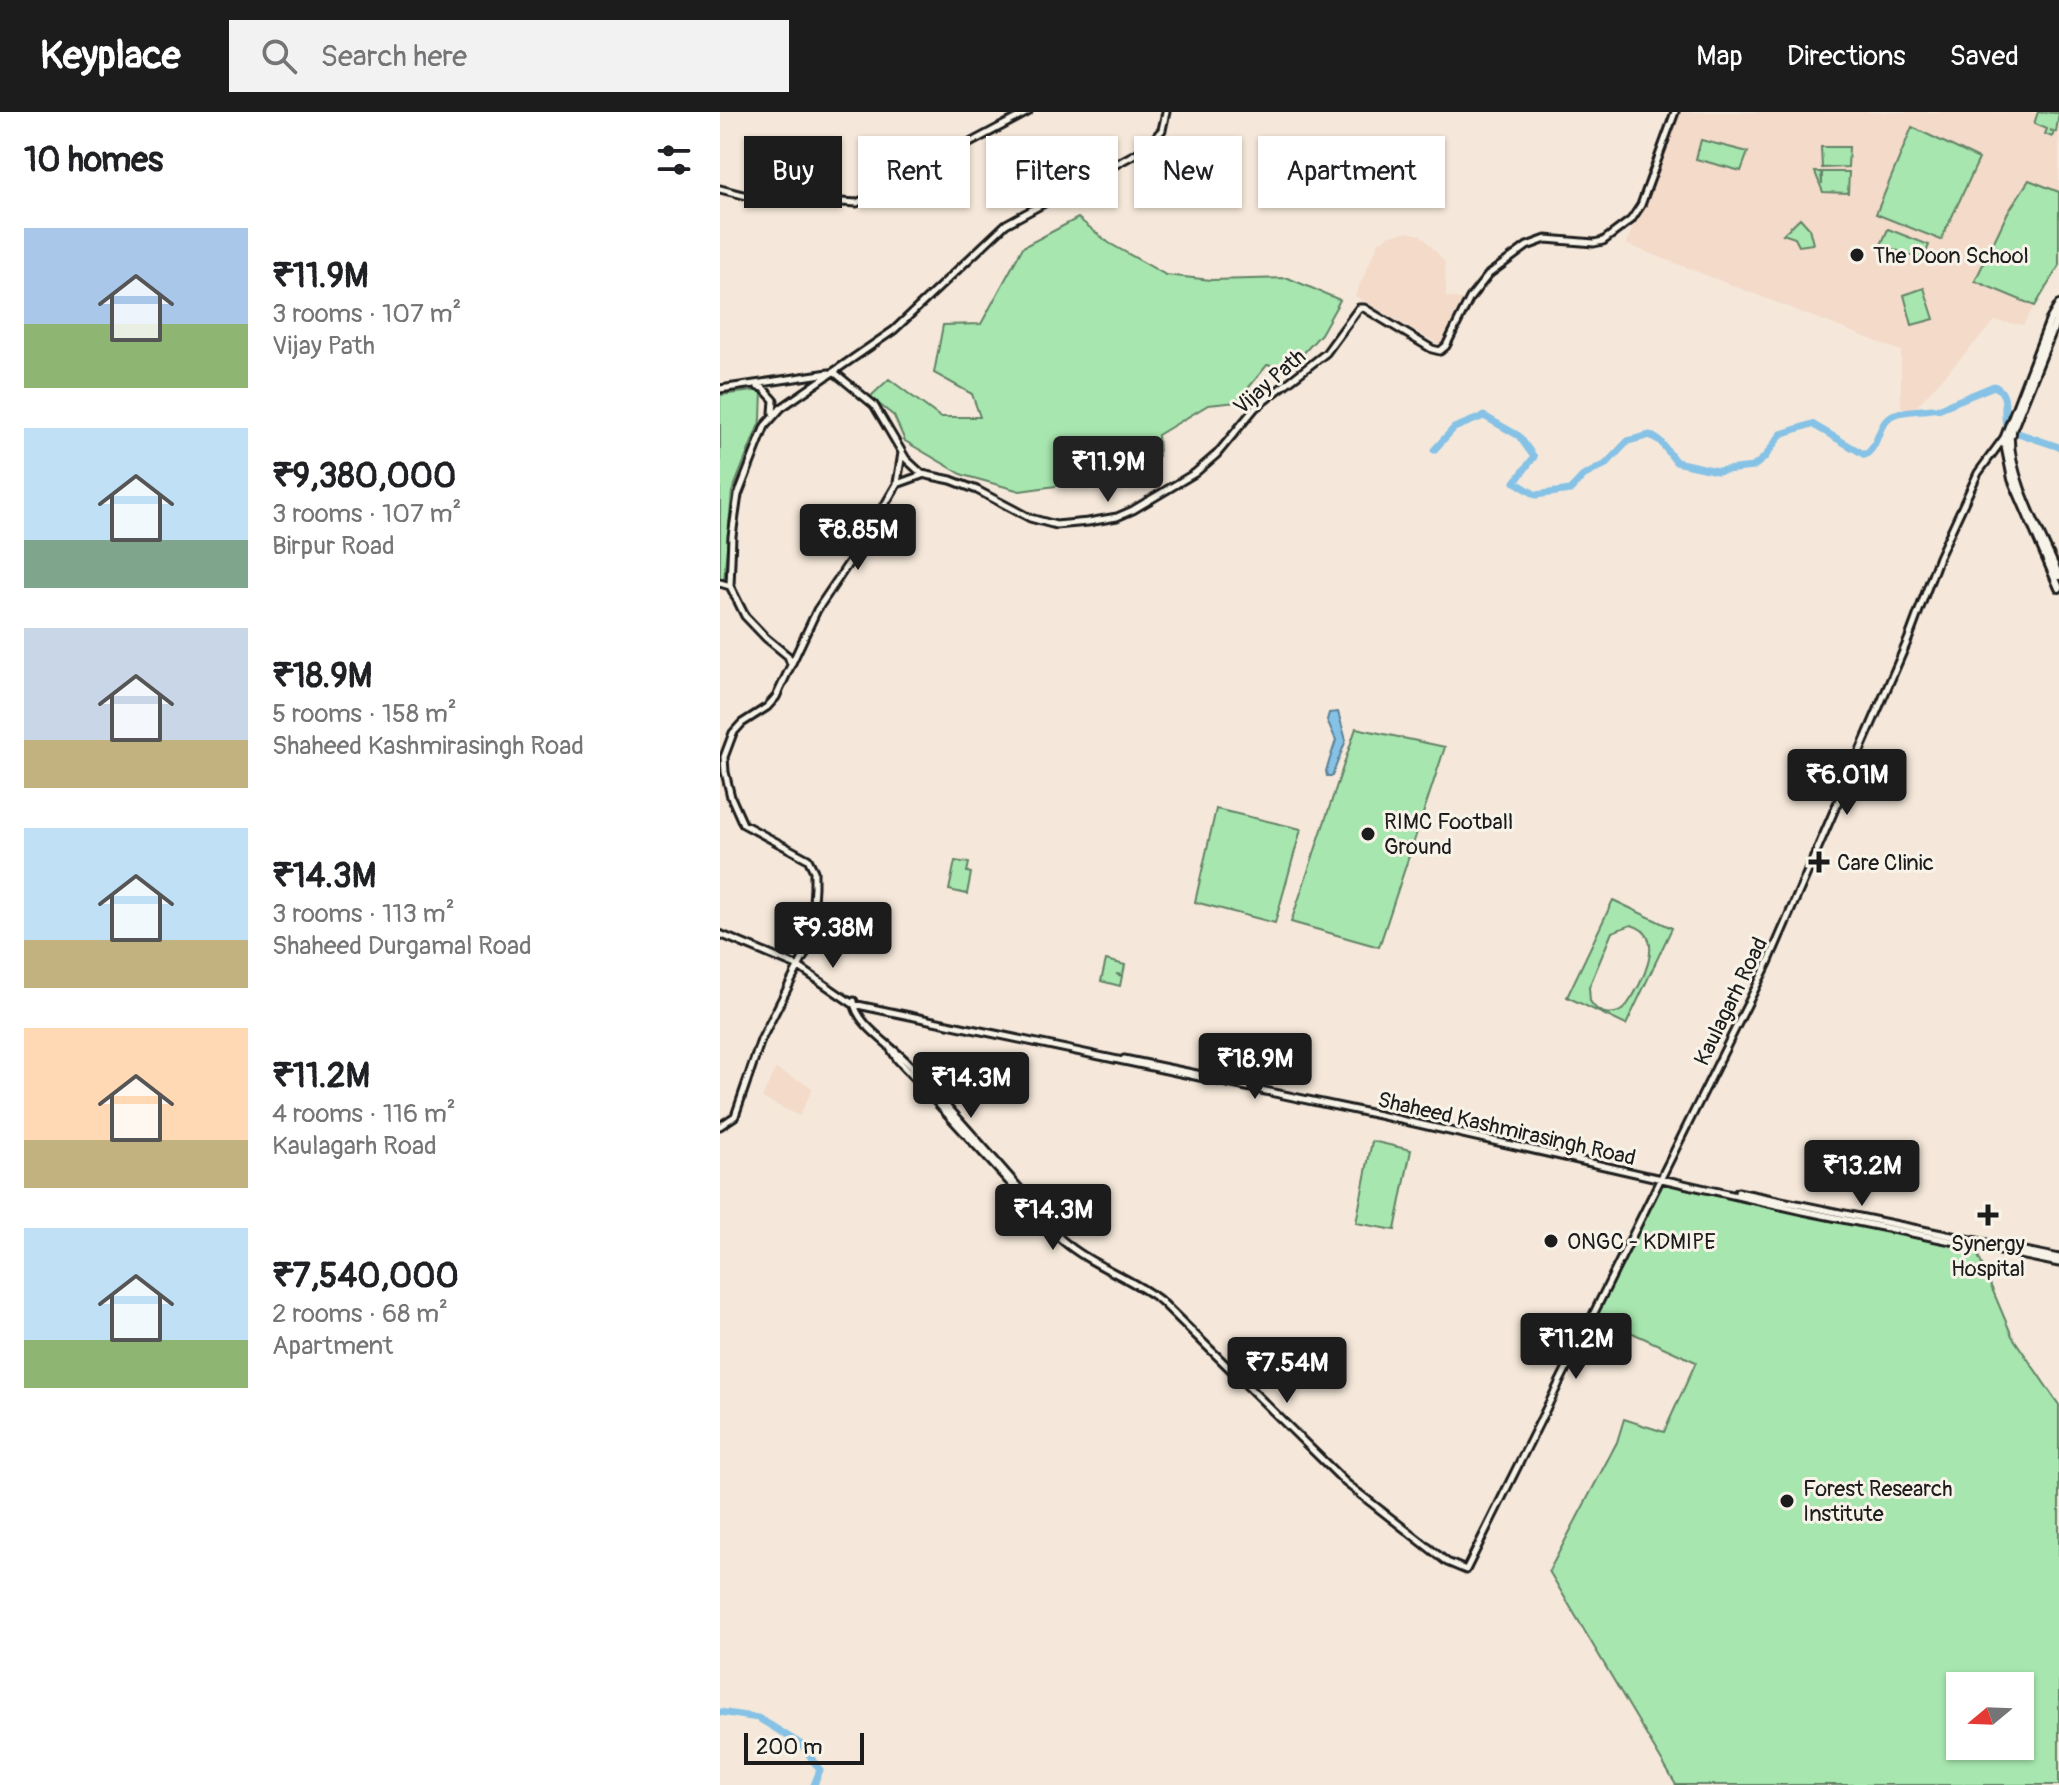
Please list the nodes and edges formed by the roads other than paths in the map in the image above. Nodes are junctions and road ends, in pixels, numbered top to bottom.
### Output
1 (1028, 112) edge
2 (1166, 112) edge
3 (1675, 112) edge
4 (720, 189) edge
5 (2059, 305) edge
6 (2059, 314) edge
7 (834, 372) junction
8 (754, 385) junction
9 (720, 389) edge
10 (773, 415) junction
11 (2008, 435) junction
12 (902, 452) junction
13 (922, 474) junction
14 (897, 484) junction
15 (2059, 576) edge
16 (720, 583) edge
17 (730, 586) junction
18 (2059, 588) edge
19 (792, 665) junction
20 (720, 934) edge
21 (799, 967) junction
22 (852, 1002) junction
23 (720, 1126) edge
24 (1661, 1177) junction
25 (2059, 1261) edge

1 - 4 street
2 - 7 street
3 - 13 street, Vijay Path
5 - 11 main road
6 - 11 main road
7 - 8 street
7 - 10 street
7 - 12 street
8 - 9 street
8 - 10 street
10 - 17 street
11 - 15 main road
11 - 18 main road
11 - 24 street, Kaulagarh Road
12 - 13 street
12 - 14 street
13 - 14 street
14 - 19 street
16 - 17 street
17 - 19 street
19 - 21 street
20 - 21 street
21 - 22 street
21 - 23 street
22 - 24 street, Shaheed Kashmirasingh Road
22 - 24 street, Kaulagarh Road
24 - 25 street, Shaheed Kashmirasingh Road

